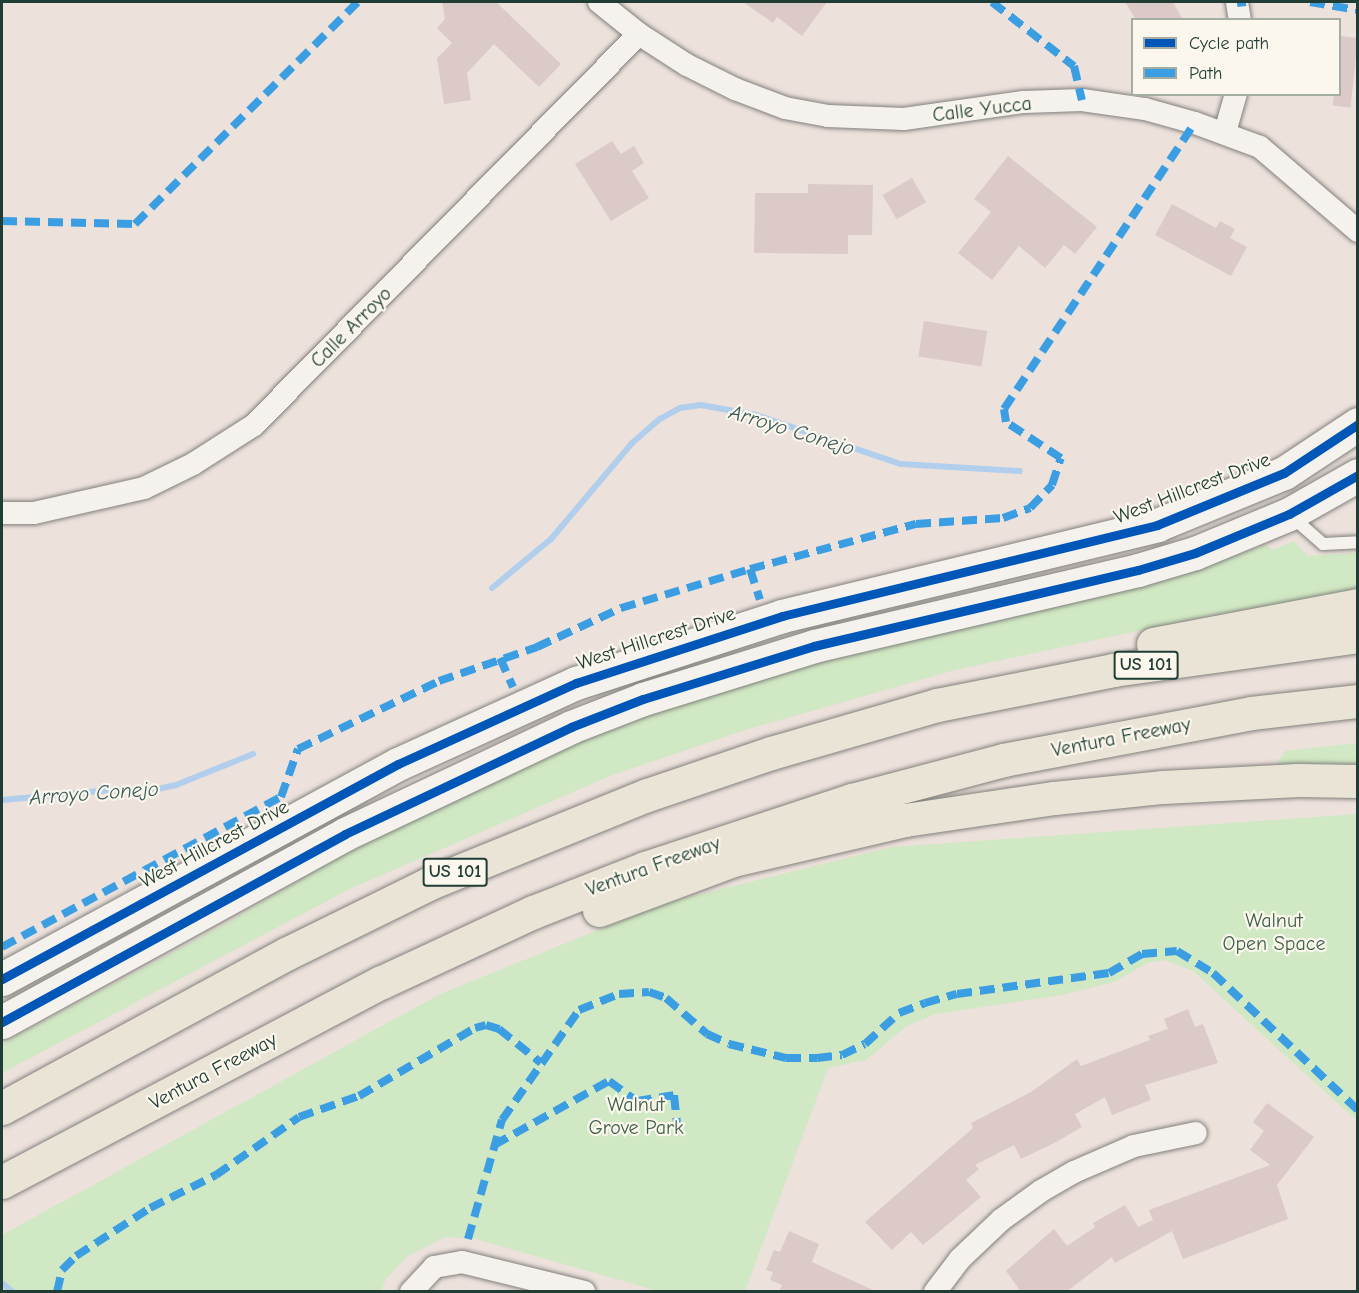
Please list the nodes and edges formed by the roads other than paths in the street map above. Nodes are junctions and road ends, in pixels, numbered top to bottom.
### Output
1 (599, 2) edge
2 (1237, 2) edge
3 (1240, 18) edge
4 (639, 34) junction
5 (1235, 96) edge
6 (1225, 132) junction
7 (1358, 231) edge
8 (1358, 424) edge
9 (1331, 443) junction
10 (1358, 475) edge
11 (2, 513) edge
12 (1289, 514) junction
13 (1358, 542) edge
14 (1358, 605) edge
15 (1358, 636) edge
16 (1358, 701) edge
17 (937, 705) junction
18 (1358, 781) edge
19 (2, 979) edge
20 (382, 982) junction
21 (2, 1022) edge
22 (2, 1108) edge
23 (1196, 1133) dead end
24 (2, 1182) edge
25 (411, 1292) edge
26 (584, 1292) edge
27 (935, 1292) edge

1 - 4 street, Calle Yucca
2 - 3 street
4 - 6 street, Calle Yucca
4 - 11 street, Calle Arroyo
5 - 6 street
6 - 7 street, Calle Yucca
8 - 9 main road, West Hillcrest Drive
9 - 12 main road
9 - 19 main road, West Hillcrest Drive
10 - 12 main road
12 - 13 lane
12 - 21 main road
14 - 17 highway
15 - 17 highway, US 101
16 - 20 highway, Ventura Freeway
17 - 22 highway, US 101
18 - 20 highway
20 - 24 highway, Ventura Freeway
23 - 27 street
25 - 26 street

